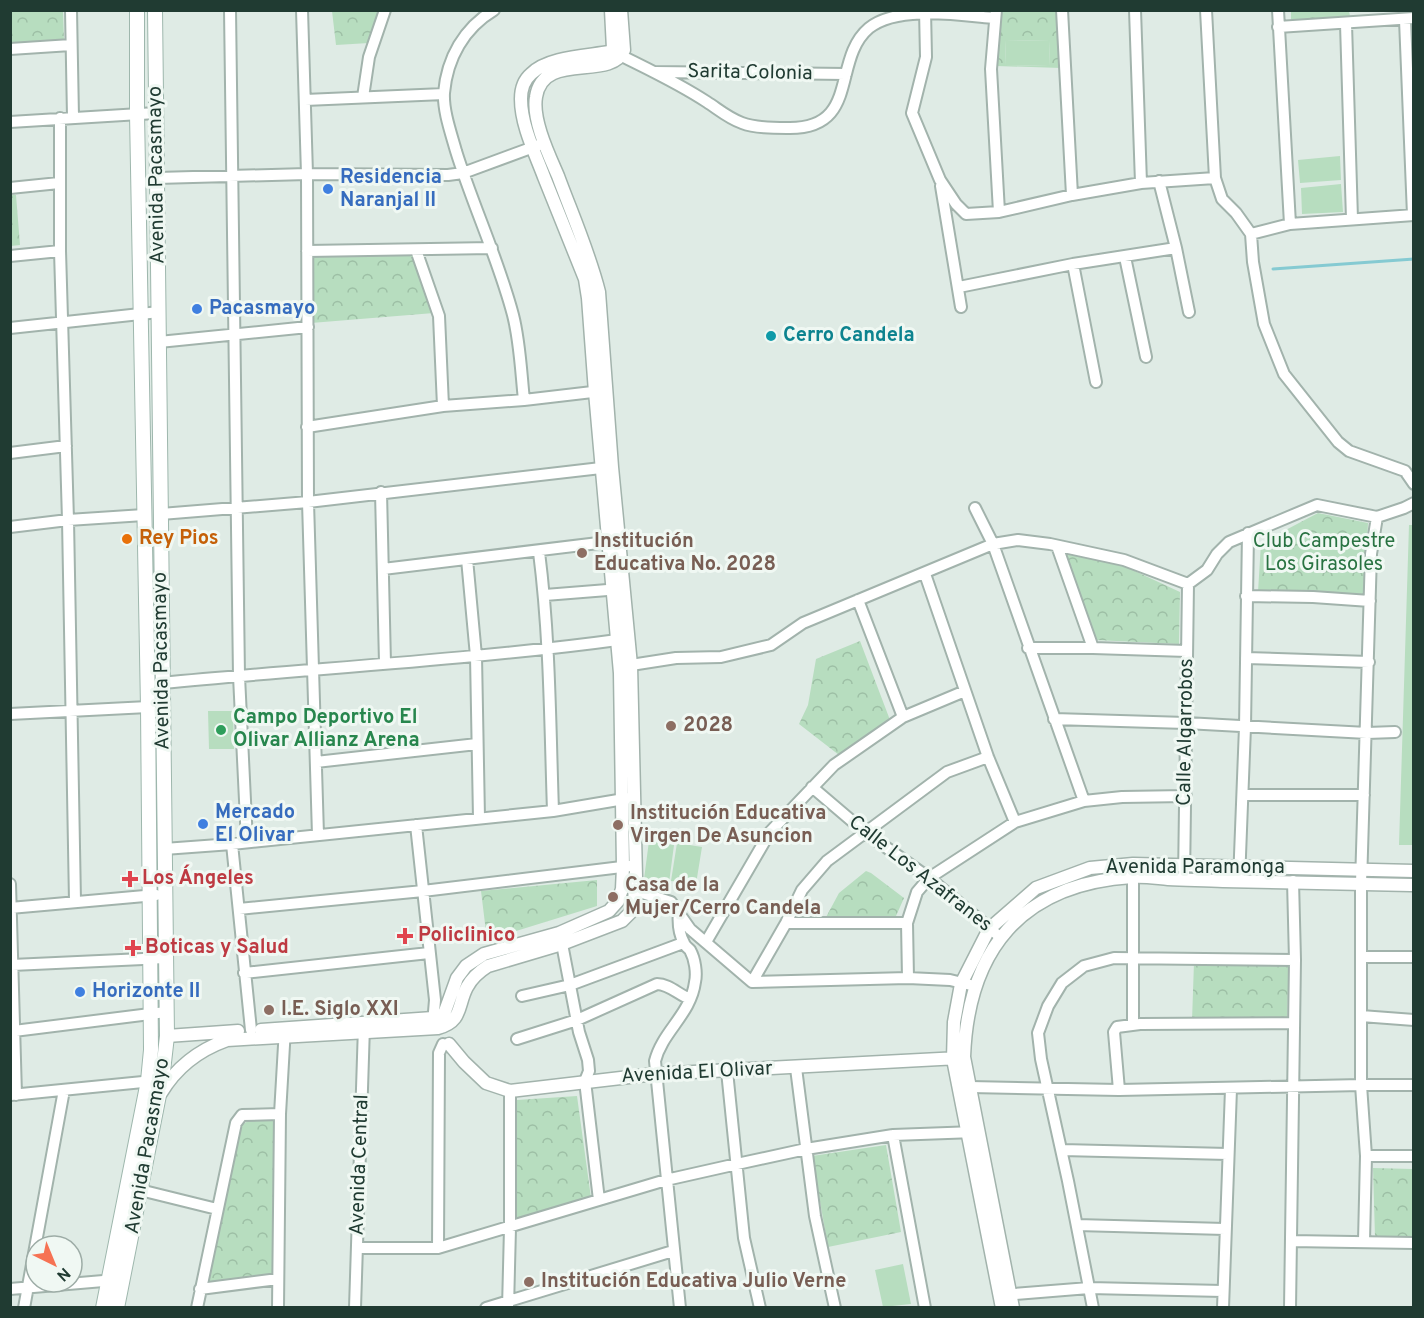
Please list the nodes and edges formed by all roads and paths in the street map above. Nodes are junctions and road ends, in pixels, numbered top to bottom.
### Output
1 (71, 10) edge
2 (136, 10) edge
3 (155, 10) edge
4 (230, 10) edge
5 (302, 10) edge
6 (385, 10) edge
7 (494, 10) edge
8 (611, 10) edge
9 (621, 10) edge
10 (1062, 10) edge
11 (1135, 10) edge
12 (1206, 10) edge
13 (1278, 10) edge
14 (925, 11) edge
15 (995, 14) edge
16 (1409, 19) edge
17 (1346, 24) junction
18 (1278, 27) junction
19 (71, 45) junction
20 (10, 49) edge
21 (622, 56) junction
22 (655, 72) junction
23 (846, 74) junction
24 (444, 94) junction
25 (363, 97) junction
26 (305, 100) junction
27 (156, 113) junction
28 (137, 114) junction
29 (73, 117) junction
30 (60, 118) junction
31 (10, 122) edge
32 (539, 146) junction
33 (1412, 147) edge
34 (463, 173) junction
35 (306, 174) junction
36 (231, 176) junction
37 (157, 178) junction
38 (1215, 178) junction
39 (940, 180) junction
40 (1159, 181) junction
41 (59, 183) junction
42 (1141, 183) junction
43 (10, 188) edge
44 (1072, 195) junction
45 (999, 212) junction
46 (1413, 215) edge
47 (1352, 219) junction
48 (1290, 224) junction
49 (1251, 234) junction
50 (492, 248) junction
51 (1176, 248) junction
52 (417, 250) junction
53 (60, 251) junction
54 (307, 251) junction
55 (10, 256) edge
56 (1125, 257) junction
57 (1072, 264) junction
58 (959, 287) junction
59 (961, 307) dead end
60 (159, 312) junction
61 (1189, 312) dead end
62 (141, 314) junction
63 (62, 324) junction
64 (308, 327) junction
65 (10, 328) edge
66 (233, 334) junction
67 (159, 342) junction
68 (1146, 357) dead end
69 (1096, 382) dead end
70 (600, 391) junction
71 (525, 400) junction
72 (443, 406) junction
73 (307, 427) junction
74 (66, 446) junction
75 (10, 453) edge
76 (602, 468) junction
77 (1413, 484) edge
78 (381, 492) junction
79 (308, 502) junction
80 (1413, 503) edge
81 (975, 508) dead end
82 (236, 509) junction
83 (161, 514) junction
84 (144, 515) junction
85 (1377, 517) junction
86 (68, 520) junction
87 (10, 527) edge
88 (1248, 533) junction
89 (613, 542) junction
90 (993, 544) junction
91 (1058, 546) junction
92 (539, 552) junction
93 (467, 559) junction
94 (383, 569) junction
95 (925, 574) junction
96 (1188, 584) junction
97 (617, 589) junction
98 (545, 595) junction
99 (1246, 596) junction
100 (858, 600) junction
101 (1370, 601) junction
102 (622, 639) junction
103 (1028, 648) junction
104 (1093, 648) junction
105 (548, 650) junction
106 (1187, 651) junction
107 (476, 657) junction
108 (1246, 658) junction
109 (1368, 662) junction
110 (385, 663) junction
111 (631, 665) junction
112 (313, 669) junction
113 (238, 676) junction
114 (162, 683) junction
115 (965, 691) junction
116 (148, 707) junction
117 (70, 710) junction
118 (10, 714) edge
119 (903, 717) junction
120 (1053, 719) junction
121 (1186, 723) junction
122 (1245, 727) junction
123 (1395, 732) dead end
124 (1367, 734) junction
125 (477, 744) junction
126 (988, 757) junction
127 (316, 762) junction
128 (812, 787) junction
129 (1243, 795) junction
130 (1364, 795) junction
131 (1186, 796) junction
132 (628, 799) junction
133 (1084, 801) junction
134 (553, 811) junction
135 (479, 818) junction
136 (1015, 822) junction
137 (416, 825) junction
138 (866, 833) junction
139 (318, 835) junction
140 (247, 842) junction
141 (232, 844) junction
142 (164, 849) junction
143 (1184, 865) junction
144 (629, 866) junction
145 (1240, 866) junction
146 (1362, 869) junction
147 (1413, 871) edge
148 (1133, 877) junction
149 (929, 878) junction
150 (1184, 880) junction
151 (1239, 881) junction
152 (1293, 881) junction
153 (10, 884) edge
154 (1361, 884) junction
155 (1413, 885) edge
156 (423, 891) junction
157 (636, 891) junction
158 (165, 894) junction
159 (150, 896) junction
160 (75, 901) junction
161 (11, 908) edge
162 (239, 909) junction
163 (679, 911) junction
164 (786, 923) junction
165 (907, 923) junction
166 (989, 929) junction
167 (1000, 937) junction
168 (706, 942) junction
169 (683, 943) junction
170 (562, 944) junction
171 (429, 953) junction
172 (1361, 957) junction
173 (1413, 957) edge
174 (165, 958) junction
175 (1132, 958) junction
176 (151, 959) junction
177 (1295, 960) junction
178 (12, 965) junction
179 (244, 973) junction
180 (908, 978) junction
181 (752, 982) junction
182 (961, 984) junction
183 (570, 985) junction
184 (975, 986) junction
185 (522, 996) dead end
186 (690, 999) junction
187 (12, 1001) edge
188 (166, 1012) junction
189 (151, 1014) junction
190 (1361, 1016) junction
191 (577, 1020) junction
192 (1413, 1020) edge
193 (1293, 1023) junction
194 (1133, 1024) junction
195 (364, 1027) junction
196 (251, 1030) junction
197 (443, 1030) junction
198 (14, 1031) junction
199 (284, 1032) junction
200 (167, 1036) junction
201 (517, 1039) dead end
202 (959, 1058) junction
203 (796, 1068) junction
204 (727, 1071) junction
205 (655, 1074) junction
206 (155, 1081) junction
207 (585, 1081) junction
208 (1361, 1084) junction
209 (1413, 1085) edge
210 (970, 1087) junction
211 (1293, 1087) junction
212 (1049, 1089) junction
213 (1231, 1089) junction
214 (64, 1090) junction
215 (1119, 1090) junction
216 (510, 1091) junction
217 (13, 1095) edge
218 (159, 1098) junction
219 (280, 1114) junction
220 (974, 1133) junction
221 (893, 1135) junction
222 (806, 1149) junction
223 (1062, 1150) junction
224 (1228, 1154) junction
225 (1366, 1156) junction
226 (1413, 1156) edge
227 (736, 1164) junction
228 (666, 1180) junction
229 (141, 1190) junction
230 (599, 1200) junction
231 (217, 1209) junction
232 (1077, 1225) junction
233 (510, 1228) junction
234 (1225, 1229) junction
235 (38, 1234) edge
236 (1291, 1241) junction
237 (1364, 1241) junction
238 (1413, 1243) edge
239 (357, 1248) junction
240 (438, 1248) junction
241 (673, 1251) junction
242 (116, 1280) junction
243 (279, 1280) junction
244 (84, 1283) edge
245 (1089, 1288) junction
246 (200, 1289) junction
247 (1223, 1291) junction
248 (1004, 1299) edge
249 (508, 1304) edge
250 (103, 1308) edge
251 (117, 1308) edge
252 (196, 1308) edge
253 (278, 1308) edge
254 (355, 1308) edge
255 (486, 1308) edge
256 (680, 1308) edge
257 (760, 1308) edge
258 (835, 1308) edge
259 (925, 1308) edge
260 (1013, 1308) edge
261 (1093, 1308) edge
262 (1223, 1308) edge
263 (1290, 1308) edge

1 - 19 street
2 - 28 main road, Avenida Pacasmayo
3 - 27 main road, Avenida Pacasmayo
4 - 36 street
5 - 26 street
6 - 25 street
7 - 24 street
8 - 32 street
9 - 21 street
10 - 44 street
11 - 42 street
12 - 38 street
13 - 18 street
14 - 15 street
14 - 23 street
14 - 39 street
15 - 45 street
16 - 17 street
16 - 33 street
17 - 18 street
17 - 47 street
18 - 48 street
19 - 20 street
19 - 29 street
21 - 22 street
21 - 32 street
22 - 23 street, Sarita Colonia
22 - 23 street
24 - 25 street
24 - 34 street
25 - 26 street
26 - 35 street
27 - 28 street
27 - 37 main road, Avenida Pacasmayo
28 - 29 street
28 - 62 main road, Avenida Pacasmayo
29 - 30 street
30 - 31 street
30 - 41 street
32 - 34 street
32 - 70 street
33 - 46 street
34 - 35 street
34 - 50 street
35 - 36 street
35 - 54 street
36 - 37 street
36 - 66 street
37 - 60 main road, Avenida Pacasmayo
38 - 40 street
38 - 49 street
39 - 45 street
39 - 58 street
40 - 42 street
40 - 51 street
41 - 43 street
41 - 53 street
42 - 44 street
44 - 45 street
46 - 47 street
47 - 48 street
48 - 49 street
49 - 77 street
50 - 52 street
50 - 71 street
51 - 56 street
51 - 61 street
52 - 54 street
52 - 72 street
53 - 55 street
53 - 63 street
54 - 64 street
56 - 57 street
56 - 68 street
57 - 58 street
57 - 69 street
58 - 59 street
60 - 62 street
60 - 67 main road, Avenida Pacasmayo
62 - 63 street
62 - 84 main road, Avenida Pacasmayo
63 - 65 street
63 - 74 street
64 - 66 street
64 - 73 street
66 - 67 street
66 - 82 street
67 - 83 main road, Avenida Pacasmayo
70 - 71 street
70 - 76 street
70 - 89 street
71 - 72 street
72 - 73 street
73 - 79 street
74 - 75 street
74 - 86 street
76 - 78 street
76 - 89 street
78 - 79 street
78 - 94 street
79 - 82 street
79 - 112 street
80 - 85 street
81 - 90 street
82 - 83 street
82 - 113 street
83 - 114 main road, Avenida Pacasmayo
84 - 86 street
84 - 116 main road, Avenida Pacasmayo
85 - 88 street
85 - 101 street
86 - 87 street
86 - 117 street
88 - 96 street
88 - 99 street
89 - 92 street
89 - 97 street
90 - 91 street
90 - 95 street
90 - 103 street
91 - 96 street
91 - 104 street
92 - 93 street
92 - 98 street
93 - 94 street
93 - 107 street
94 - 110 street
95 - 100 street
95 - 115 street
96 - 106 street, Calle Algarrobos
97 - 98 street
97 - 102 street
98 - 105 street
99 - 101 street
99 - 108 street
100 - 111 street
100 - 119 street
101 - 109 street
102 - 105 street
102 - 111 street
102 - 132 street
103 - 104 street
103 - 120 street
104 - 106 street
105 - 107 street
105 - 134 street
106 - 121 street, Calle Algarrobos
107 - 110 street
107 - 125 street
108 - 109 street
108 - 122 street
109 - 124 street
110 - 112 street
111 - 132 street
112 - 113 street
112 - 127 street
113 - 114 street
113 - 140 street
114 - 142 main road, Avenida Pacasmayo
115 - 119 street
115 - 126 street
116 - 117 street
116 - 159 main road, Avenida Pacasmayo
117 - 118 street
117 - 160 street
119 - 128 street
120 - 121 street
120 - 133 street
121 - 122 street
121 - 131 street, Calle Algarrobos
122 - 124 street
122 - 129 street
123 - 124 street
124 - 130 street
125 - 127 street
125 - 135 street
126 - 136 street
126 - 138 street
127 - 139 street
128 - 138 street, Calle Los Azafranes
128 - 168 street
129 - 130 street
129 - 145 street
130 - 146 street
131 - 133 street
131 - 143 street, Calle Algarrobos
132 - 134 street
132 - 144 street
133 - 136 street
134 - 135 street
135 - 137 street
136 - 149 street
137 - 139 street
137 - 156 street
138 - 149 street, Calle Los Azafranes
138 - 164 street
139 - 140 street
140 - 141 street
141 - 142 street
141 - 162 street
142 - 158 main road, Avenida Pacasmayo
143 - 145 street, Avenida Paramonga
143 - 150 street, Calle Algarrobos
143 - 166 street, Avenida Paramonga
144 - 156 street
144 - 157 street
144 - 197 street
145 - 146 street, Avenida Paramonga
145 - 151 street
146 - 147 street, Avenida Paramonga
146 - 154 street
148 - 150 street, Avenida Paramonga
148 - 167 street, Avenida Paramonga
148 - 175 street
149 - 165 street
149 - 166 street, Calle Los Azafranes
150 - 151 street, Avenida Paramonga
151 - 152 street, Avenida Paramonga
152 - 154 street, Avenida Paramonga
152 - 177 street
153 - 161 street
154 - 155 street, Avenida Paramonga
154 - 172 street
156 - 162 street
156 - 171 street
157 - 163 street
157 - 170 street
158 - 159 street
158 - 174 main road, Avenida Pacasmayo
159 - 160 street
159 - 176 main road, Avenida Pacasmayo
160 - 161 street
161 - 178 street
162 - 179 street
163 - 168 street
163 - 169 street
164 - 165 street
164 - 181 street
165 - 180 street
166 - 167 street, Calle Los Azafranes
166 - 182 street, Avenida Paramonga
167 - 184 street, Avenida Paramonga
168 - 181 street
169 - 183 street
169 - 186 street
170 - 183 street
170 - 197 street
171 - 179 street
171 - 197 street
172 - 173 street
172 - 190 street
174 - 176 street
174 - 188 main road, Avenida Pacasmayo
175 - 177 street
175 - 194 street
175 - 212 street
176 - 178 street
176 - 189 main road, Avenida Pacasmayo
177 - 193 street
178 - 187 street
179 - 196 street
180 - 181 street
180 - 182 street
182 - 184 street
182 - 202 street, Avenida Paramonga
183 - 185 street
183 - 191 street
184 - 202 street, Avenida Paramonga
186 - 191 street
186 - 205 street
187 - 198 street
188 - 189 street
188 - 200 main road, Avenida Pacasmayo
189 - 198 street
189 - 206 main road, Avenida Pacasmayo
190 - 192 street
190 - 208 street
191 - 201 street
191 - 207 street
193 - 194 street
193 - 211 street
194 - 215 street
195 - 197 street
195 - 199 street
195 - 239 street, Avenida Central
196 - 199 street
196 - 200 street
197 - 216 street, Avenida El Olivar
197 - 240 street
198 - 217 street
199 - 218 street
199 - 219 street
200 - 206 main road, Avenida Pacasmayo
202 - 203 street, Avenida El Olivar
202 - 210 street, Avenida Paramonga
202 - 220 street, Avenida Paramonga
203 - 204 street, Avenida El Olivar
203 - 222 street
204 - 205 street, Avenida El Olivar
204 - 227 street
205 - 207 street, Avenida El Olivar
205 - 228 street
206 - 214 street
206 - 218 main road, Avenida Pacasmayo
206 - 242 main road, Avenida Pacasmayo
207 - 216 street, Avenida El Olivar
207 - 230 street
208 - 209 street
208 - 211 street
208 - 225 street
210 - 212 street
210 - 220 street, Avenida Paramonga
211 - 213 street
211 - 236 street
212 - 215 street
212 - 223 street
213 - 215 street
213 - 224 street
214 - 217 street
214 - 235 street
216 - 233 street
218 - 229 main road, Avenida Pacasmayo
219 - 231 street
219 - 243 street
220 - 221 street
220 - 248 street, Avenida Paramonga
221 - 222 street
221 - 259 street
222 - 227 street
222 - 258 street
223 - 224 street
223 - 232 street
224 - 234 street
225 - 226 street
225 - 237 street
227 - 228 street
227 - 257 street
228 - 230 street
228 - 241 street
229 - 231 street
229 - 242 main road, Avenida Pacasmayo
230 - 233 street
231 - 246 street
232 - 234 street
232 - 245 street
233 - 240 street
233 - 249 street
234 - 247 street
236 - 237 street
236 - 263 street
237 - 238 street
239 - 240 street
239 - 254 street, Avenida Central
241 - 249 street
241 - 256 street
242 - 244 street
242 - 250 main road, Avenida Pacasmayo
242 - 251 main road, Avenida Pacasmayo
243 - 246 street
243 - 253 street
245 - 247 street
245 - 248 street
245 - 261 street
246 - 252 street
247 - 262 street
248 - 260 street, Avenida Paramonga
249 - 255 street

